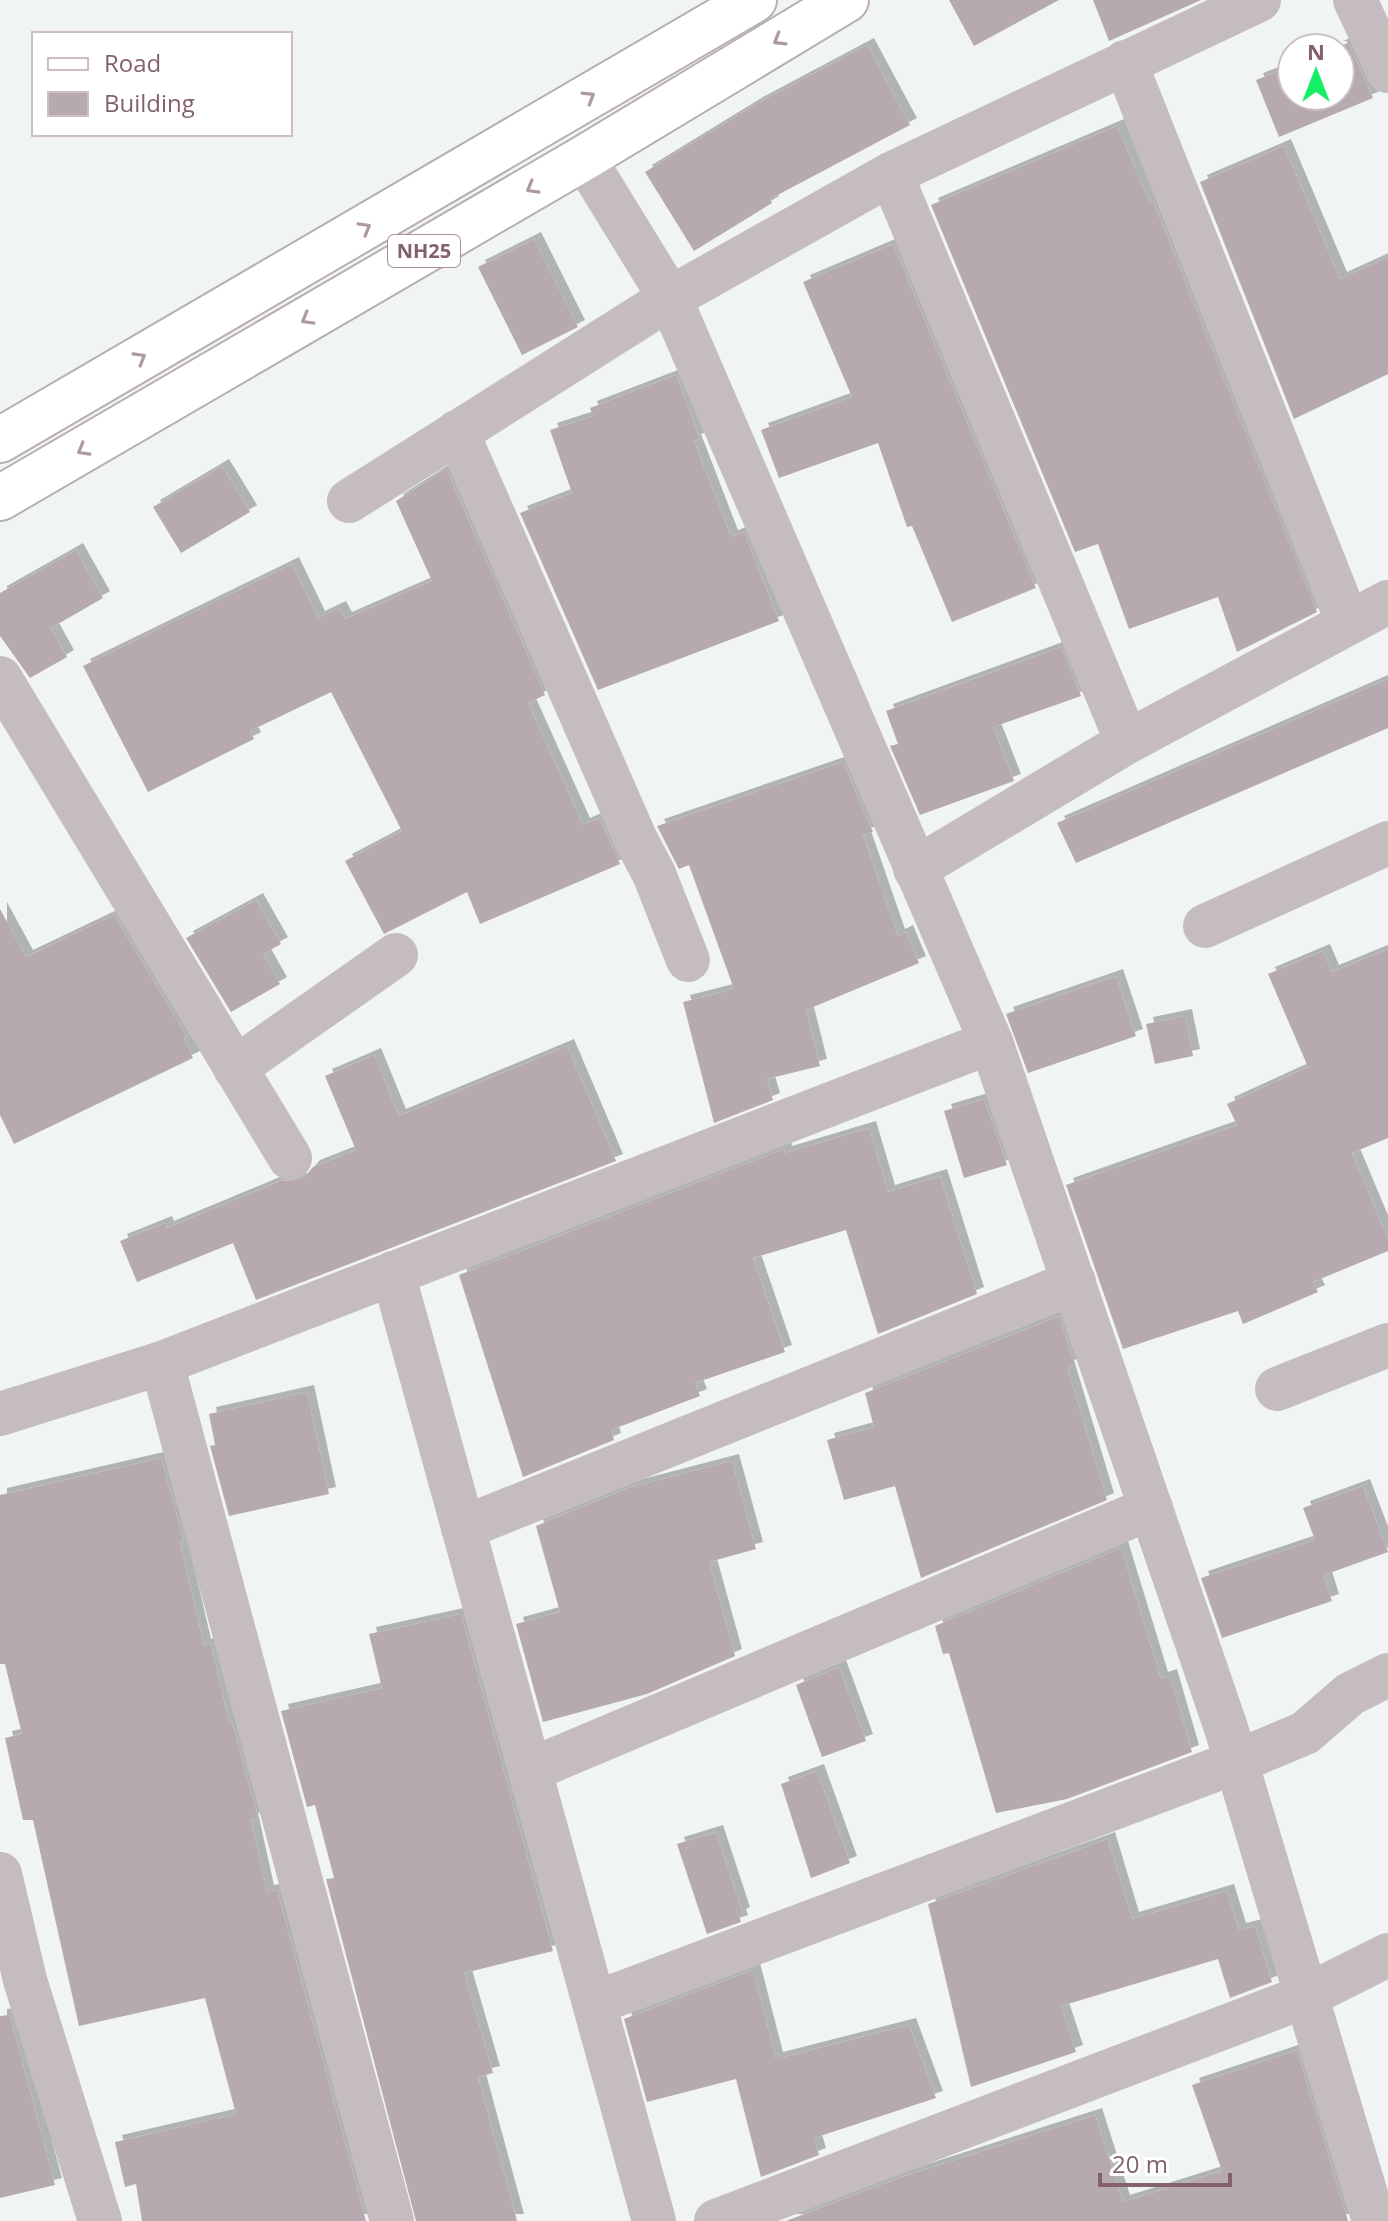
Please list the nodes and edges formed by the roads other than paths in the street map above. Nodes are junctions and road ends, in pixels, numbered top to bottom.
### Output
1 (754, 0) edge
2 (846, 0) edge
3 (1259, 0) edge
4 (1355, 0) edge
5 (1125, 62) junction
6 (1388, 71) edge
7 (584, 158) junction
8 (891, 174) junction
9 (670, 298) junction
10 (457, 432) junction
11 (0, 440) edge
12 (0, 498) edge
13 (349, 501) dead end
14 (1388, 602) edge
15 (1348, 623) junction
16 (0, 678) edge
17 (1127, 742) junction
18 (1388, 843) edge
19 (915, 869) junction
20 (1205, 926) dead end
21 (396, 955) dead end
22 (688, 960) dead end
23 (991, 1042) junction
24 (235, 1068) junction
25 (290, 1158) dead end
26 (393, 1273) junction
27 (1074, 1282) junction
28 (1388, 1345) edge
29 (162, 1363) junction
30 (1277, 1389) dead end
31 (0, 1414) edge
32 (1151, 1508) junction
33 (463, 1528) junction
34 (1388, 1675) edge
35 (1236, 1762) junction
36 (530, 1770) junction
37 (0, 1874) edge
38 (1388, 1955) edge
39 (1306, 1996) junction
40 (595, 2003) junction
41 (18, 2023) edge
42 (100, 2221) edge
43 (392, 2221) edge
44 (654, 2221) edge
45 (716, 2221) edge
46 (1374, 2221) edge

11 -> 1 main road, NH25
2 -> 7 main road, NH25
3 - 5 street
4 - 6 street
5 - 8 street
5 - 15 street
7 - 9 street
7 -> 12 main road, NH25
8 - 9 street
8 - 17 street
9 - 10 street
9 - 19 street
10 - 13 street
10 - 22 street
14 - 15 street
15 - 17 street
16 - 24 street
17 - 19 street
18 - 20 street
19 - 23 street
21 - 24 street
23 - 26 street
23 - 27 street
24 - 25 street
26 - 29 street
26 - 33 street
27 - 32 street
27 - 33 street
28 - 30 street
29 - 31 street
29 - 43 street
32 - 35 street
32 - 36 street
33 - 36 street
34 - 35 street
35 - 39 street
35 - 40 street
36 - 40 street
37 - 41 street
38 - 39 street
39 - 45 street
39 - 46 street
40 - 44 street
41 - 42 street

